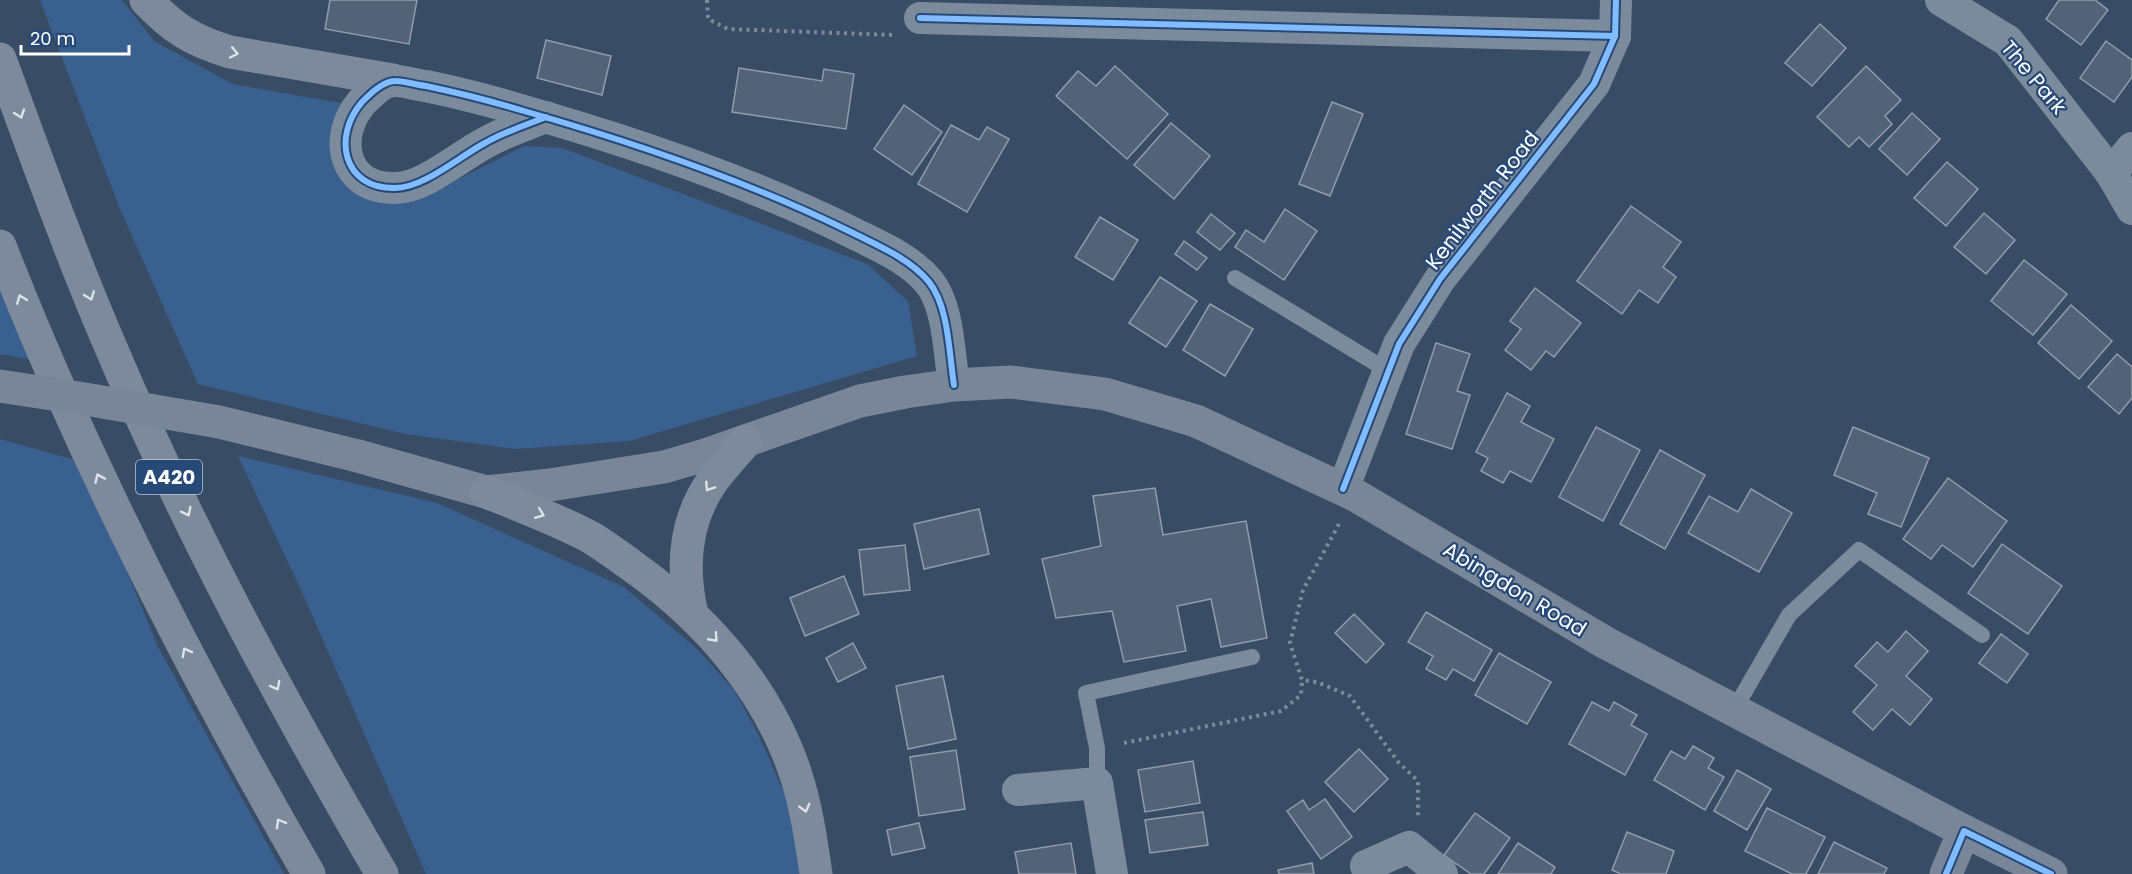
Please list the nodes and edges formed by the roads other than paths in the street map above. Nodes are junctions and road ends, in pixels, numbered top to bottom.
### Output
1 (146, 0) edge
2 (1616, 0) edge
3 (1941, 0) edge
4 (920, 18) road end
5 (1615, 36) junction
6 (0, 59) edge
7 (393, 80) junction
8 (546, 117) junction
9 (2132, 148) edge
10 (2111, 173) junction
11 (2132, 209) edge
12 (0, 246) edge
13 (1235, 278) dead end
14 (1390, 372) junction
15 (954, 385) junction
16 (0, 386) edge
17 (746, 441) junction
18 (486, 492) junction
19 (1349, 492) junction
20 (692, 614) junction
21 (1982, 635) dead end
22 (1252, 657) dead end
23 (1734, 710) junction
24 (1097, 783) junction
25 (1018, 790) dead end
26 (1964, 831) junction
27 (1365, 866) dead end
28 (309, 874) edge
29 (382, 874) edge
30 (816, 874) edge
31 (1112, 874) edge
32 (1442, 874) edge
33 (1946, 874) edge
34 (2050, 874) edge

1 -> 7 highway
2 - 5 street, Kenilworth Road
3 - 10 street, The Park
4 - 5 street
5 - 14 street, Kenilworth Road
6 -> 29 highway, A420
7 - 8 street
7 - 8 street
8 - 15 street
9 - 10 street
10 - 11 street, The Park
28 -> 12 highway, A420
13 - 14 lane
14 - 19 street, Kenilworth Road
15 - 17 main road, Abingdon Road
15 - 19 main road, Abingdon Road
16 - 18 main road, bridge
17 - 18 main road, Abingdon Road
17 -> 20 highway
18 -> 20 highway
19 - 23 main road, Abingdon Road
20 -> 30 highway
21 - 23 lane
22 - 24 lane
23 - 26 main road, Abingdon Road
24 - 25 street
24 - 31 street
26 - 33 main road
26 - 34 main road, Abingdon Road
27 - 32 street

